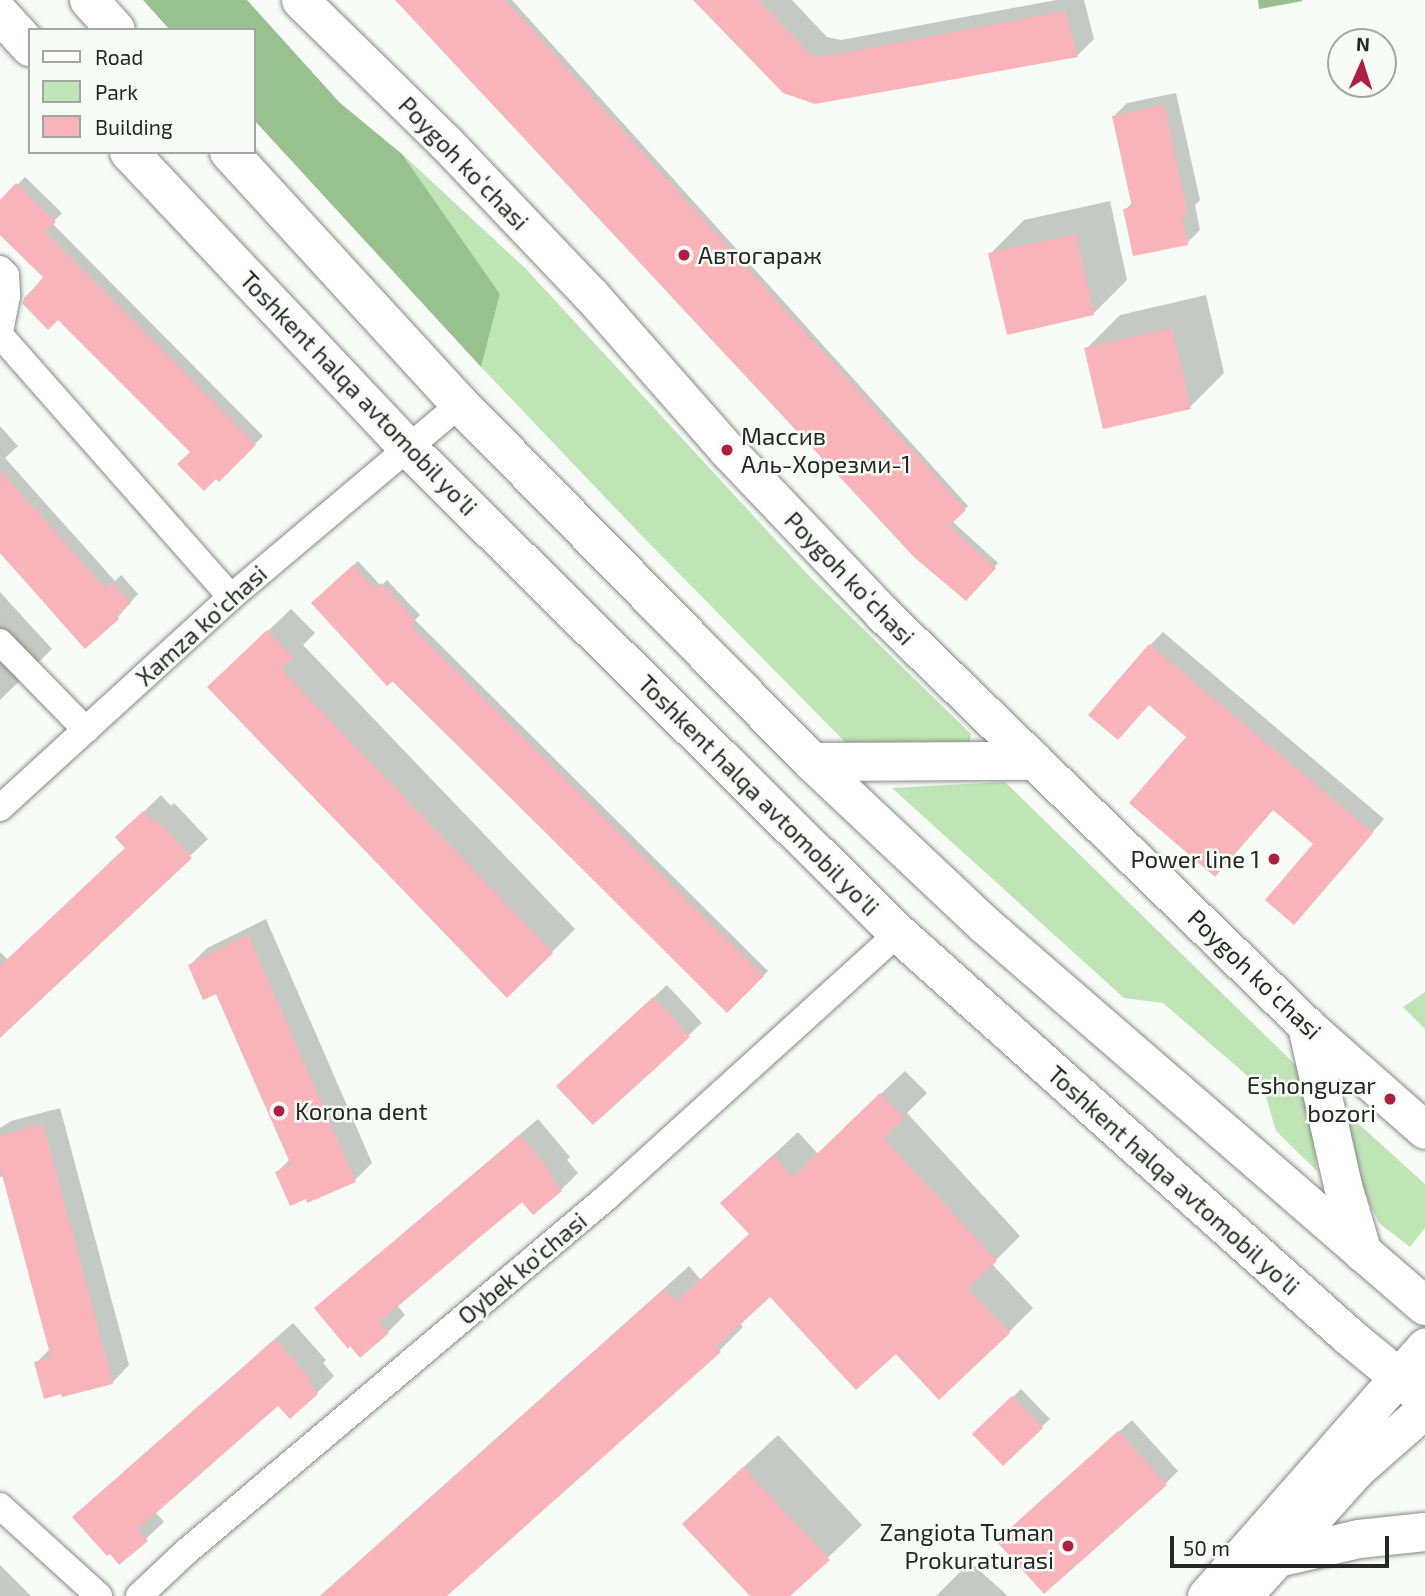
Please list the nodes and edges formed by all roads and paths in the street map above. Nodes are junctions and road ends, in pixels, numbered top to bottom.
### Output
1 (89, 0) edge
2 (300, 0) edge
3 (0, 14) edge
4 (114, 28) edge
5 (28, 45) edge
6 (131, 154) edge
7 (231, 154) edge
8 (0, 269) edge
9 (0, 334) edge
10 (460, 404) junction
11 (407, 447) junction
12 (230, 597) junction
13 (0, 642) edge
14 (86, 730) junction
15 (1034, 761) junction
16 (812, 762) junction
17 (0, 808) edge
18 (898, 933) junction
19 (1307, 1026) junction
20 (1425, 1130) edge
21 (1363, 1253) junction
22 (1425, 1306) edge
23 (1425, 1347) edge
24 (1411, 1388) edge
25 (1425, 1409) edge
26 (0, 1506) edge
27 (1425, 1532) edge
28 (1278, 1558) junction
29 (99, 1596) edge
30 (139, 1596) edge
31 (1206, 1596) edge
32 (1243, 1596) edge

1 - 4 highway
2 - 15 street, Poygoh koʻchasi
3 - 5 highway
6 - 11 highway, Toshkent halqa avtomobil yo'li
7 - 10 highway
8 - 9 street
9 - 12 street
10 - 11 street, Xamza ko'chasi
10 - 16 highway
11 - 12 street, Xamza ko'chasi
11 - 18 highway, Toshkent halqa avtomobil yo'li
12 - 14 street, Xamza ko'chasi
13 - 14 street
14 - 17 street, Xamza ko'chasi
15 - 16 highway
15 - 19 street, Poygoh koʻchasi
16 - 21 highway
18 - 24 highway, Toshkent halqa avtomobil yo'li
18 - 30 street, Oybek ko'chasi
19 - 20 street, Poygoh koʻchasi
19 - 21 highway
21 - 22 highway
23 - 24 street
24 - 31 street
25 - 28 street
26 - 29 street
27 - 28 highway
28 - 32 street

